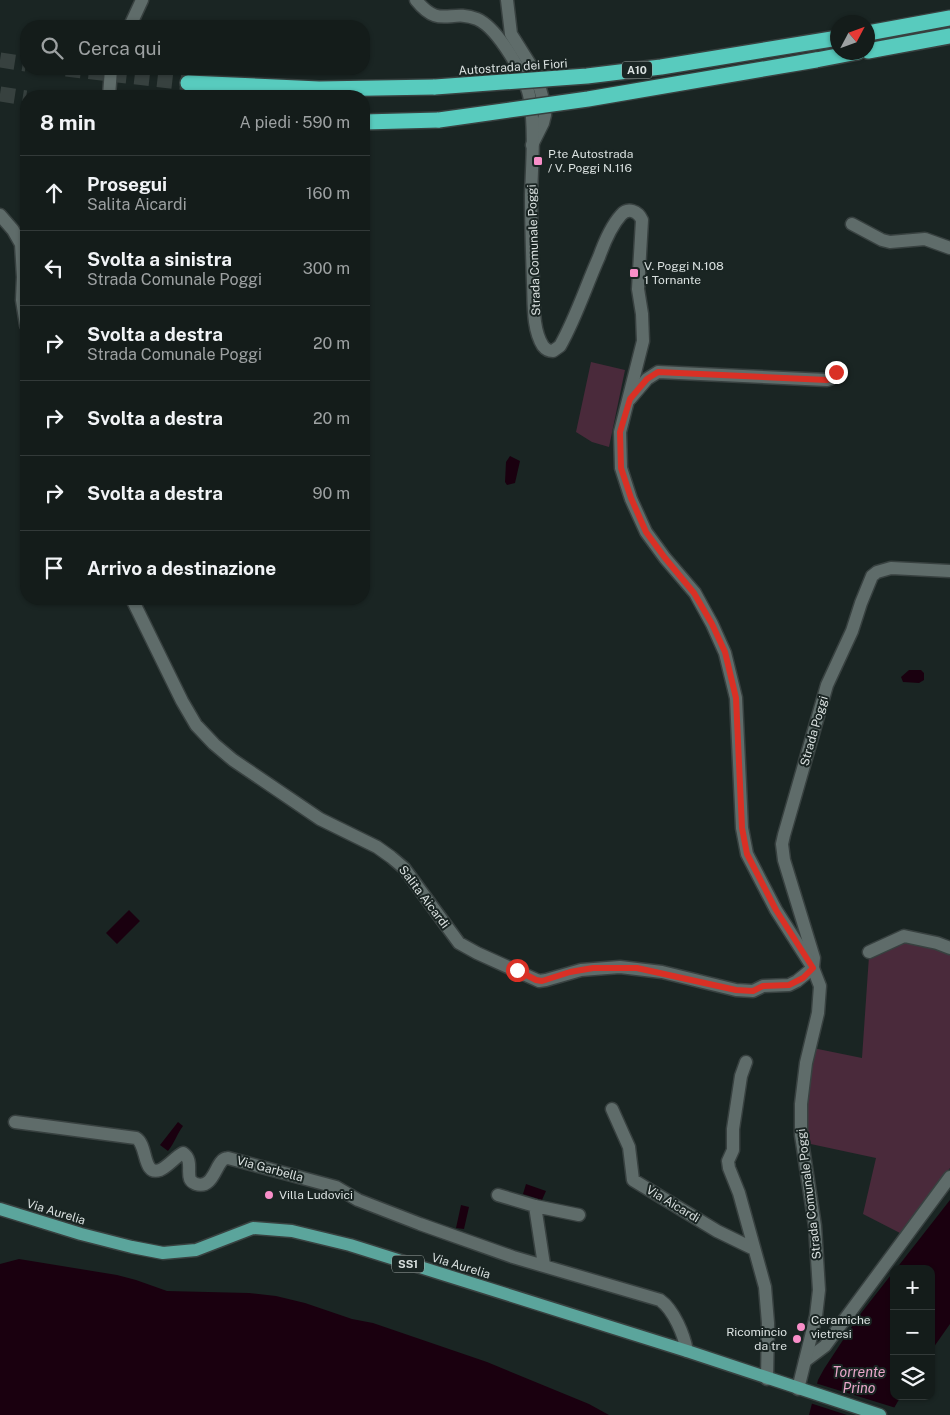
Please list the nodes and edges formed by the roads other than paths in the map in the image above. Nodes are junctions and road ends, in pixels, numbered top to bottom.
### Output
1 (142, 0) edge
2 (416, 0) edge
3 (507, 0) edge
4 (950, 18) edge
5 (133, 20) edge
6 (875, 32) edge
7 (950, 36) edge
8 (830, 39) edge
9 (875, 50) edge
10 (830, 57) edge
11 (110, 75) edge
12 (188, 83) tunnel mouth
13 (108, 90) edge
14 (370, 122) edge
15 (532, 145) junction
16 (0, 215) edge
17 (852, 224) dead end
18 (20, 241) edge
19 (950, 248) edge
20 (836, 372) dead end
21 (630, 399) junction
22 (950, 572) edge
23 (135, 605) edge
24 (950, 948) edge
25 (869, 952) dead end
26 (813, 968) junction
27 (746, 1062) dead end
28 (612, 1109) dead end
29 (16, 1122) dead end
30 (950, 1178) edge
31 (498, 1195) dead end
32 (535, 1206) junction
33 (0, 1209) edge
34 (579, 1215) dead end
35 (754, 1249) junction
36 (544, 1265) junction
37 (687, 1351) junction
38 (805, 1361) junction
39 (767, 1379) junction
40 (804, 1391) junction
41 (880, 1415) edge

1 - 5 street
2 - 15 street, Strada Comunale Poggi
3 - 15 street
4 - 6 highway
7 - 9 highway
8 - 12 highway, Autostrada dei Fiori / A10, bridge
10 - 14 highway, A10, bridge
11 - 13 street
15 - 21 street, Strada Comunale Poggi
16 - 18 street
17 - 19 street
20 - 21 street
21 - 26 street, Strada Comunale Poggi
22 - 26 street, Strada Poggi
23 - 26 street, Salita Aicardi
24 - 25 street
26 - 38 street, Strada Comunale Poggi
27 - 35 street
28 - 35 street, Via Aicardi
29 - 36 street, Via Garbella
30 - 38 street
31 - 32 street
32 - 34 street
32 - 36 street
33 - 37 main road, Via Aurelia / SS1
35 - 39 street
36 - 37 street, Via Garbella
37 - 39 main road, Via Aurelia / SS1
38 - 40 street, Strada Comunale Poggi
39 - 40 main road, Via Aurelia / SS1
40 - 41 main road, Via Aurelia / SS1

